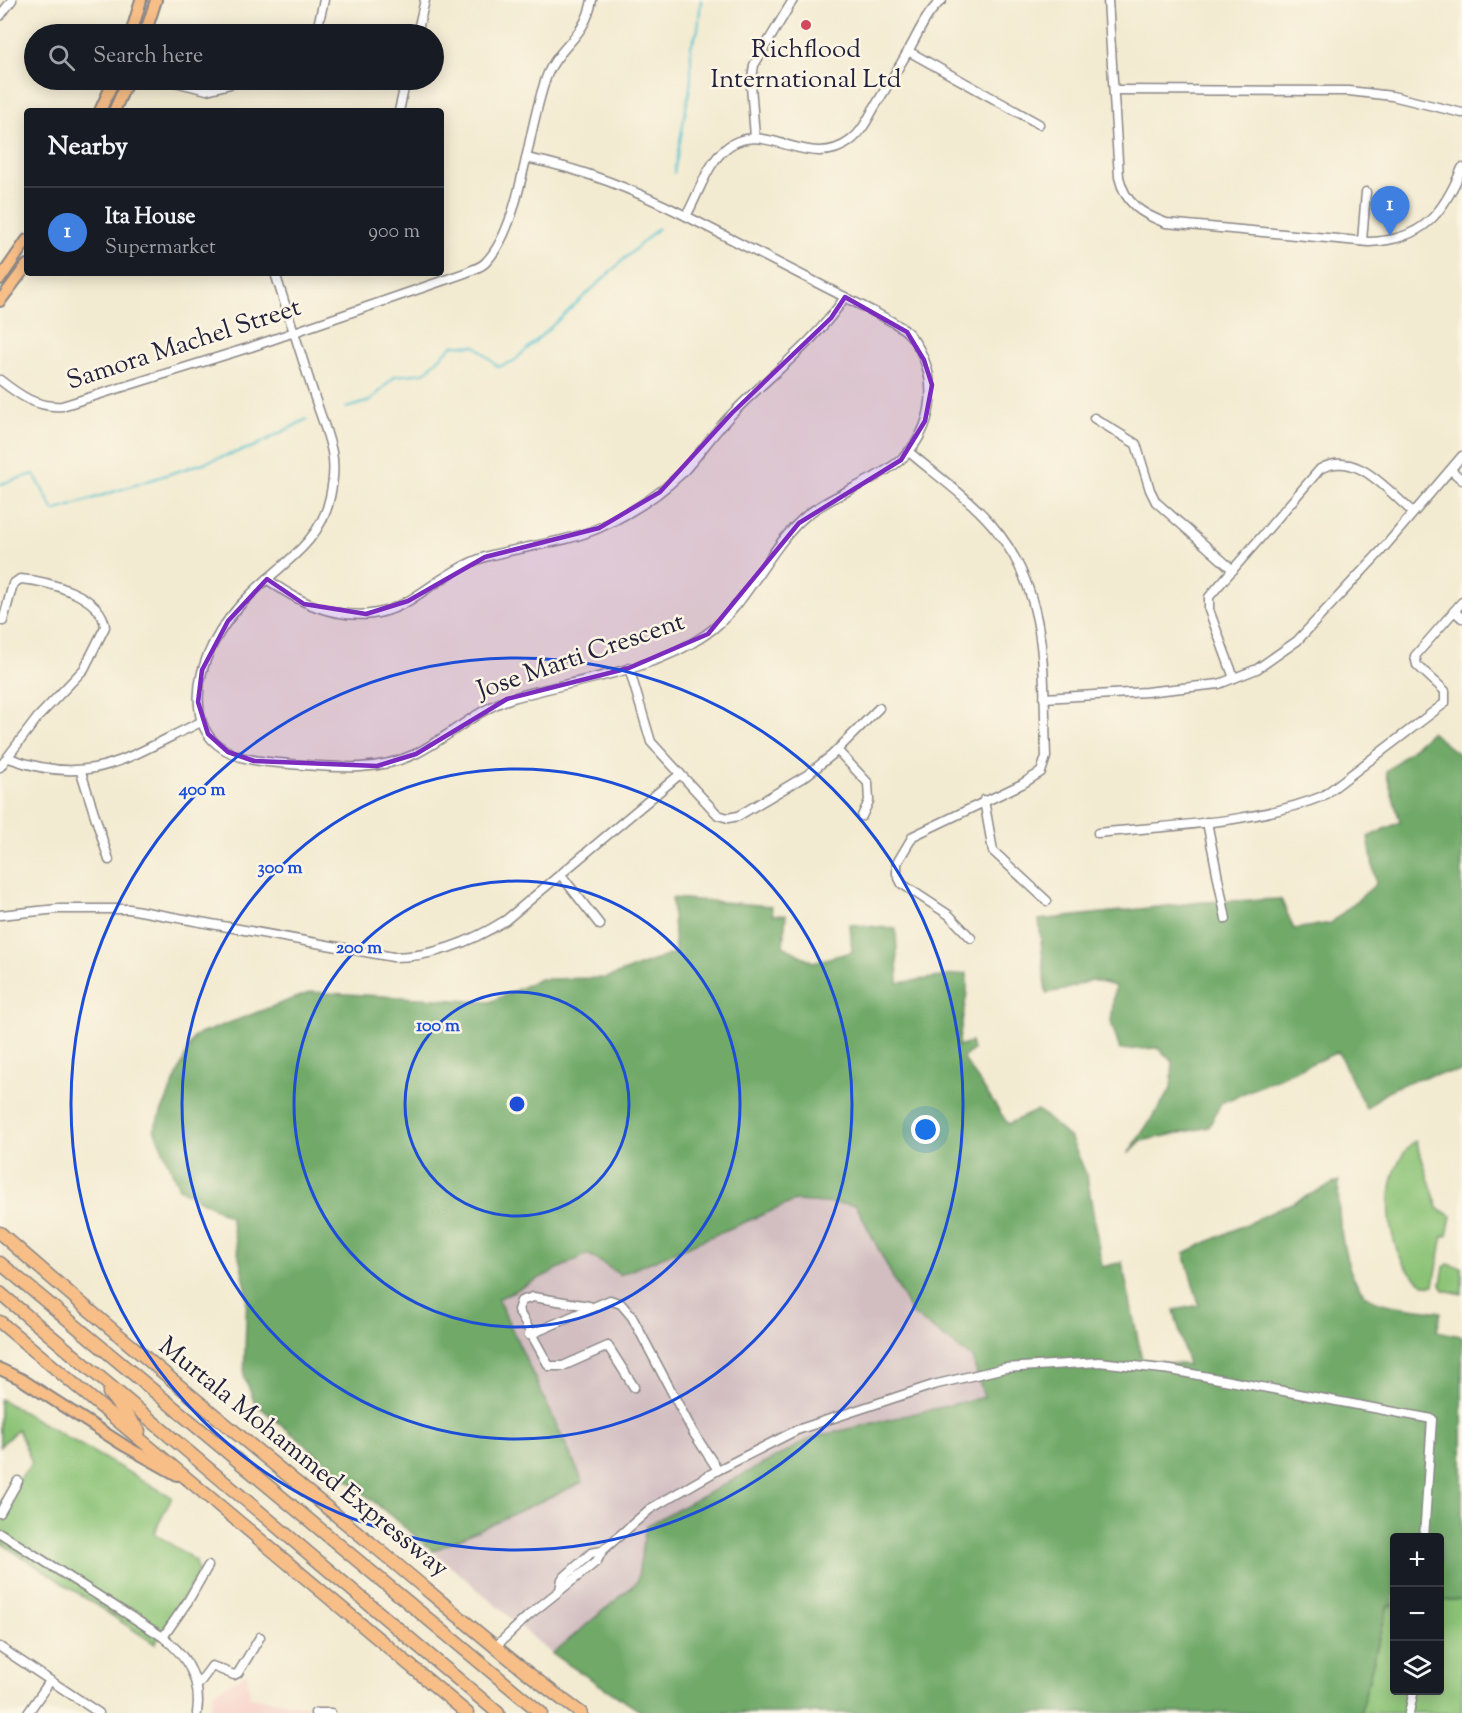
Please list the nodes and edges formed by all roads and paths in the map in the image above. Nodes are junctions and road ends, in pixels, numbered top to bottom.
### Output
1 (12, 0) edge
2 (141, 0) edge
3 (156, 0) edge
4 (324, 0) edge
5 (425, 0) edge
6 (592, 0) edge
7 (793, 0) edge
8 (942, 0) edge
9 (1108, 0) edge
10 (0, 16) edge
11 (134, 24) edge
12 (148, 24) edge
13 (318, 24) edge
14 (419, 24) edge
15 (908, 51) junction
16 (109, 90) edge
17 (123, 90) edge
18 (404, 90) edge
19 (1114, 90) junction
20 (101, 108) edge
21 (115, 108) edge
22 (400, 108) edge
23 (1462, 112) edge
24 (1039, 124) dead end
25 (755, 137) junction
26 (526, 158) junction
27 (1462, 168) edge
28 (1366, 192) dead end
29 (686, 216) junction
30 (1362, 241) junction
31 (24, 244) edge
32 (24, 269) edge
33 (276, 276) edge
34 (0, 279) edge
35 (845, 297) junction
36 (0, 301) edge
37 (294, 332) junction
38 (0, 380) edge
39 (1094, 418) dead end
40 (909, 452) junction
41 (1462, 456) edge
42 (1451, 470) junction
43 (1462, 480) edge
44 (1413, 512) junction
45 (1233, 570) junction
46 (267, 579) junction
47 (1462, 602) edge
48 (1454, 612) junction
49 (1462, 618) edge
50 (3, 621) dead end
51 (629, 668) junction
52 (1234, 678) junction
53 (1044, 698) junction
54 (879, 708) dead end
55 (201, 722) junction
56 (837, 750) junction
57 (9, 758) junction
58 (0, 767) edge
59 (81, 772) junction
60 (679, 775) junction
61 (984, 800) junction
62 (862, 816) dead end
63 (1207, 822) junction
64 (1098, 833) dead end
65 (109, 860) dead end
66 (561, 875) junction
67 (1047, 901) dead end
68 (0, 915) edge
69 (1226, 919) dead end
70 (600, 925) dead end
71 (971, 938) dead end
72 (0, 1233) edge
73 (0, 1263) edge
74 (0, 1293) edge
75 (592, 1307) junction
76 (0, 1322) edge
77 (529, 1335) junction
78 (0, 1370) edge
79 (93, 1373) junction
80 (633, 1387) dead end
81 (153, 1450) junction
82 (718, 1470) junction
83 (18, 1481) dead end
84 (191, 1482) junction
85 (0, 1513) edge
86 (0, 1533) edge
87 (1424, 1533) edge
88 (208, 1566) dead end
89 (260, 1636) dead end
90 (163, 1637) junction
91 (0, 1647) edge
92 (494, 1648) junction
93 (50, 1681) junction
94 (196, 1686) junction
95 (1413, 1695) edge
96 (28, 1713) edge
97 (99, 1713) edge
98 (197, 1713) edge
99 (315, 1713) edge
100 (332, 1713) edge
101 (467, 1713) edge
102 (498, 1713) edge
103 (541, 1713) edge
104 (580, 1713) edge
105 (1409, 1713) edge

1 - 10 street
2 - 11 main road
3 - 12 main road
4 - 13 street
5 - 14 street
6 - 26 street, Samora Machel Street
7 - 25 street
8 - 15 street
9 - 19 street
15 - 24 street
15 - 25 street
16 - 20 main road
17 - 21 main road
18 - 22 street
19 - 23 street
19 - 30 street
25 - 29 street
26 - 29 street, Jose Marti Crescent
26 - 37 street, Samora Machel Street
27 - 30 street
28 - 30 street
29 - 35 street, Jose Marti Crescent
31 - 34 main road
32 - 36 main road
33 - 37 street
35 - 40 street, Jose Marti Crescent
35 - 46 street
37 - 38 street, Samora Machel Street
37 - 46 street
39 - 45 street
40 - 51 street, Jose Marti Crescent
40 - 53 street
41 - 42 street
42 - 43 street
42 - 44 street
44 - 45 street
44 - 52 street
45 - 52 street
46 - 55 street
47 - 48 street
48 - 49 street
48 - 63 street
50 - 57 street
51 - 55 street, Jose Marti Crescent
51 - 60 street
52 - 53 street
53 - 61 street
54 - 56 street
55 - 59 street
56 - 60 street
56 - 62 street
57 - 58 street
57 - 59 street
59 - 65 street
60 - 66 street
61 - 67 street
61 - 71 street
63 - 64 street
63 - 69 street
66 - 68 street
66 - 70 street
72 - 92 highway, Murtala Mohammed Expressway
73 - 103 highway, Murtala Mohammed Expressway
74 - 79 highway
75 - 77 street
75 - 77 street
75 - 82 street
76 - 81 highway
77 - 80 street
78 - 84 main road
79 - 81 highway
79 - 102 highway
81 - 84 highway
82 - 87 street
82 - 92 street
83 - 85 street
84 - 101 highway
86 - 90 street
88 - 90 street
89 - 94 street
90 - 94 street
91 - 93 street
92 - 104 highway, Murtala Mohammed Expressway
93 - 96 street
93 - 97 street
94 - 98 street
95 - 105 street
99 - 100 street

